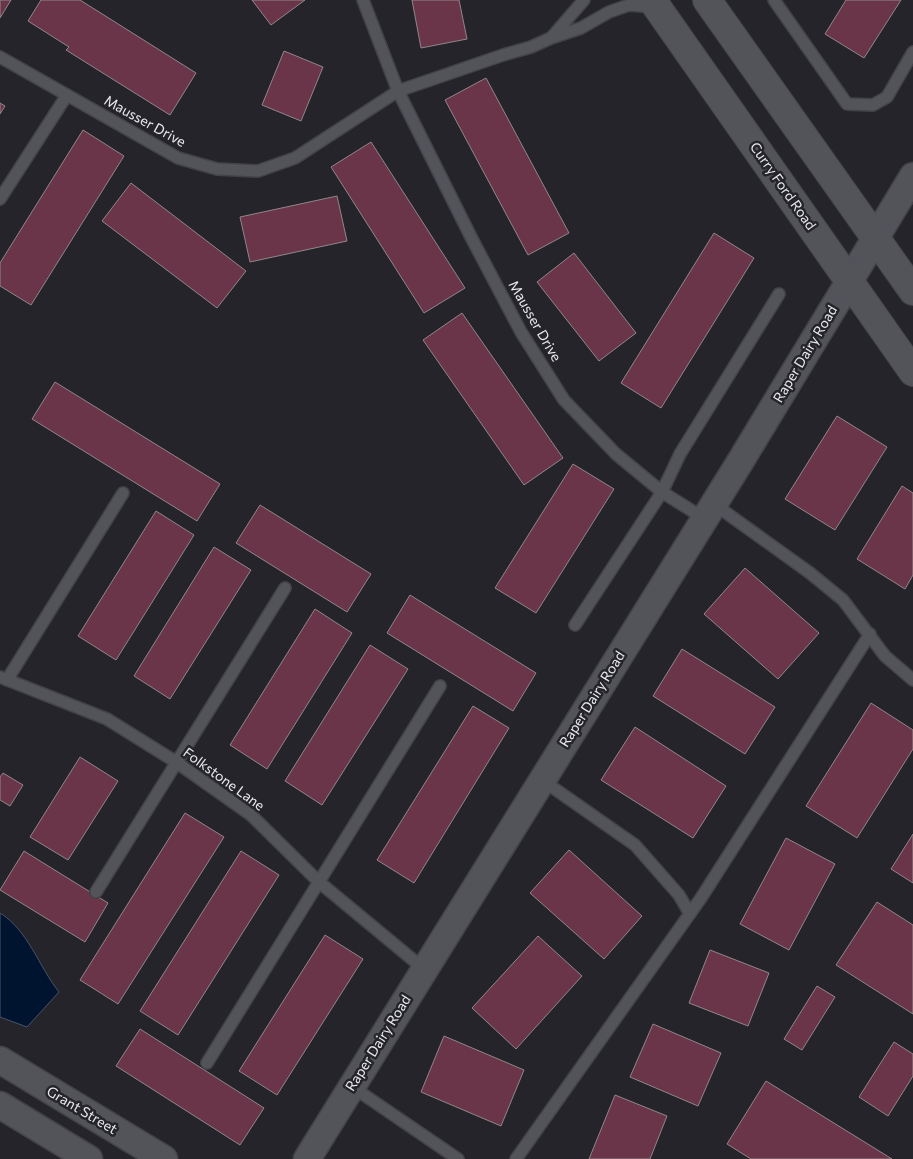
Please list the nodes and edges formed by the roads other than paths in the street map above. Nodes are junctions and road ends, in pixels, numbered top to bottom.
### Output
1 (363, 0) edge
2 (584, 0) edge
3 (707, 0) edge
4 (774, 0) edge
5 (654, 4) edge
6 (551, 38) junction
7 (913, 52) edge
8 (0, 57) edge
9 (398, 91) junction
10 (67, 95) junction
11 (913, 176) edge
12 (0, 199) edge
13 (876, 238) junction
14 (849, 282) junction
15 (913, 291) edge
16 (779, 294) dead end
17 (913, 372) edge
18 (662, 492) junction
19 (123, 493) dead end
20 (709, 512) junction
21 (285, 588) dead end
22 (575, 625) dead end
23 (870, 634) junction
24 (4, 679) edge
25 (913, 680) edge
26 (440, 686) dead end
27 (176, 762) junction
28 (542, 780) junction
29 (319, 882) junction
30 (96, 892) dead end
31 (690, 914) junction
32 (424, 969) junction
33 (0, 1060) edge
34 (206, 1063) dead end
35 (351, 1086) junction
36 (0, 1105) edge
37 (89, 1159) edge
38 (164, 1159) edge
39 (307, 1159) edge
40 (458, 1159) edge
41 (516, 1159) edge

1 - 9 lane, Mausser Drive
2 - 6 lane, Mausser Drive
3 - 13 main road
4 - 7 lane
5 - 6 lane, Mausser Drive
5 - 14 main road, Curry Ford Road
6 - 9 lane, Mausser Drive
8 - 10 lane, Mausser Drive
9 - 10 lane, Mausser Drive
9 - 18 lane, Mausser Drive
10 - 12 lane
11 - 13 street, Raper Dairy Road
13 - 14 street, Raper Dairy Road
13 - 15 main road
14 - 17 main road, Curry Ford Road
14 - 20 street, Raper Dairy Road
16 - 18 lane
18 - 20 lane, Mausser Drive
18 - 22 lane
19 - 24 lane
20 - 23 lane, Mausser Drive
20 - 28 street, Raper Dairy Road
21 - 27 lane
23 - 25 lane, Mausser Drive
23 - 31 lane
24 - 27 lane, Folkstone Lane
26 - 29 lane
27 - 29 lane, Folkstone Lane
27 - 30 lane
28 - 31 lane
28 - 32 street, Raper Dairy Road
29 - 32 lane, Folkstone Lane
29 - 34 lane
31 - 41 lane
32 - 35 street, Raper Dairy Road
33 - 38 street, Grant Street
35 - 39 street, Raper Dairy Road
35 - 40 lane
36 - 37 street

